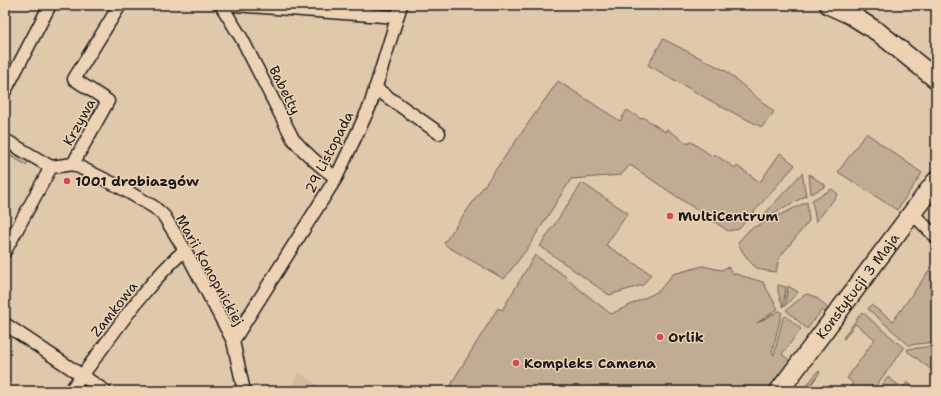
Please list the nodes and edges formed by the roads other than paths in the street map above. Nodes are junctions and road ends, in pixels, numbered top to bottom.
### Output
1 (50, 5) edge
2 (120, 5) edge
3 (221, 5) edge
4 (234, 5) edge
5 (246, 5) edge
6 (401, 5) edge
7 (829, 5) edge
8 (397, 17) junction
9 (936, 79) edge
10 (375, 88) junction
11 (5, 91) edge
12 (439, 133) dead end
13 (5, 140) edge
14 (73, 164) junction
15 (51, 166) junction
16 (336, 178) junction
17 (936, 181) edge
18 (912, 213) junction
19 (936, 237) edge
20 (185, 250) junction
21 (5, 251) edge
22 (5, 324) edge
23 (232, 341) junction
24 (82, 376) junction
25 (782, 390) edge
26 (70, 391) edge
27 (105, 391) edge
28 (244, 391) edge

1 - 11 street
2 - 14 street, Krzywa
3 - 16 street, Babetty
4 - 5 street
5 - 8 street
6 - 8 street, 29 Listopada
7 - 9 street
8 - 10 street, 29 Listopada
10 - 12 street
10 - 16 street, 29 Listopada
13 - 15 street
14 - 15 street
14 - 20 street, Marii Konopnickiej
15 - 21 street
16 - 23 street, 29 Listopada
17 - 18 street, Konstytucji 3 Maja
18 - 19 street
18 - 25 street, Konstytucji 3 Maja
20 - 23 street, Marii Konopnickiej
20 - 24 street, Zamkowa
22 - 24 street
23 - 28 street, Marii Konopnickiej
24 - 26 street, Zamkowa
24 - 27 street

